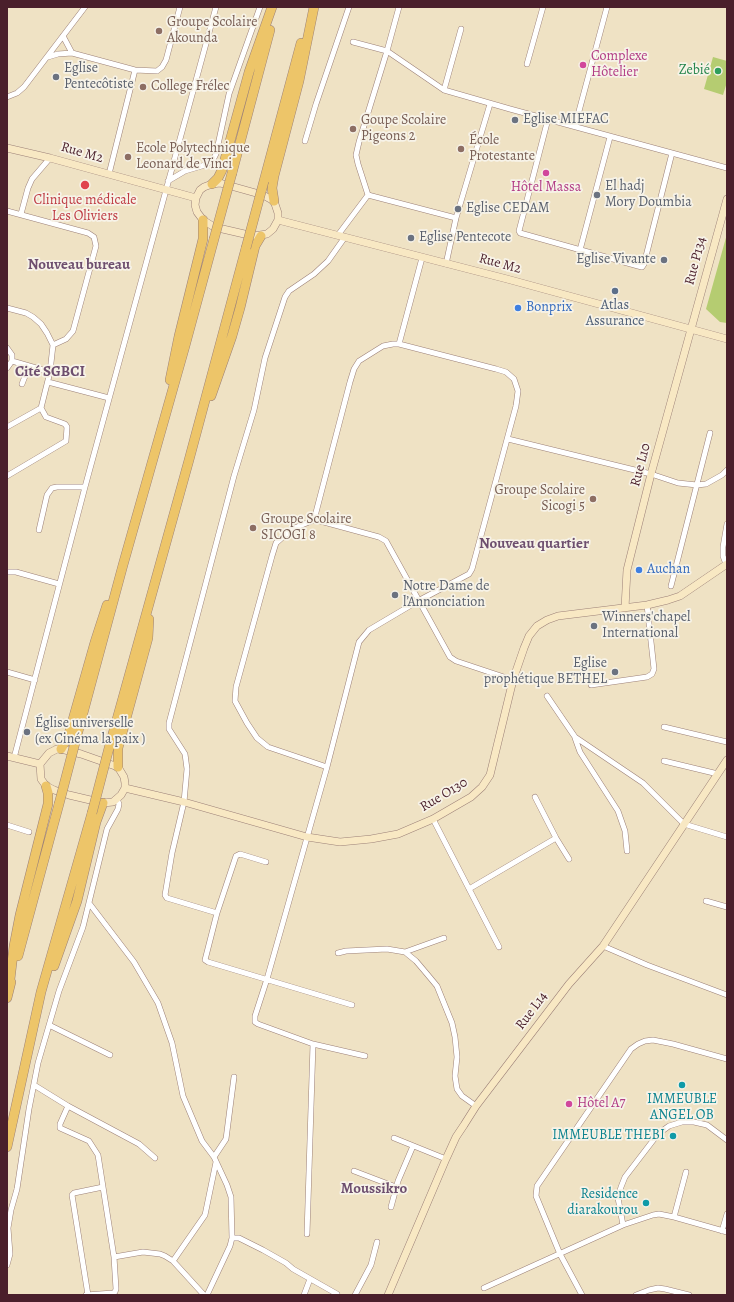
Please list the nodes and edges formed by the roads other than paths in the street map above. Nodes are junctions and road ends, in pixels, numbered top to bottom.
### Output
1 (84, 7) edge
2 (180, 7) edge
3 (216, 7) edge
4 (260, 7) edge
5 (272, 7) edge
6 (276, 7) edge
7 (312, 7) edge
8 (349, 7) edge
9 (399, 7) edge
10 (543, 7) edge
11 (607, 7) edge
12 (461, 29) dead end
13 (63, 36) junction
14 (354, 42) dead end
15 (387, 51) junction
16 (72, 53) junction
17 (48, 57) junction
18 (527, 64) dead end
19 (135, 70) junction
20 (444, 90) junction
21 (7, 97) edge
22 (490, 104) junction
23 (548, 120) junction
24 (574, 126) junction
25 (610, 137) junction
26 (305, 141) dead end
27 (7, 148) edge
28 (672, 153) junction
29 (50, 158) junction
30 (727, 168) edge
31 (109, 174) junction
32 (168, 181) junction
33 (212, 184) junction
34 (166, 190) junction
35 (368, 195) junction
36 (196, 198) junction
37 (727, 199) edge
38 (274, 201) junction
39 (7, 211) edge
40 (21, 214) junction
41 (456, 218) junction
42 (203, 220) junction
43 (278, 220) junction
44 (261, 236) junction
45 (342, 236) junction
46 (580, 250) junction
47 (422, 258) junction
48 (446, 264) junction
49 (7, 308) edge
50 (691, 330) junction
51 (727, 339) edge
52 (398, 344) junction
53 (53, 345) junction
54 (7, 348) edge
55 (12, 361) junction
56 (29, 366) junction
57 (7, 368) edge
58 (50, 372) junction
59 (48, 382) junction
60 (22, 384) dead end
61 (109, 398) junction
62 (41, 408) junction
63 (7, 427) edge
64 (710, 433) dead end
65 (508, 439) junction
66 (155, 449) junction
67 (189, 460) junction
68 (727, 470) edge
69 (651, 474) junction
70 (7, 476) edge
71 (697, 485) junction
72 (85, 487) junction
73 (314, 520) junction
74 (727, 524) edge
75 (39, 530) dead end
76 (727, 564) edge
77 (123, 565) junction
78 (7, 572) edge
79 (60, 584) junction
80 (671, 586) dead end
81 (150, 599) junction
82 (418, 601) junction
83 (647, 605) junction
84 (625, 608) junction
85 (7, 672) edge
86 (35, 680) junction
87 (514, 680) junction
88 (591, 685) dead end
89 (547, 696) dead end
90 (664, 727) dead end
91 (575, 737) junction
92 (727, 742) edge
93 (62, 749) junction
94 (11, 757) edge
95 (727, 760) edge
96 (664, 761) dead end
97 (40, 764) junction
98 (118, 767) junction
99 (327, 767) junction
100 (718, 774) junction
101 (46, 786) junction
102 (125, 788) junction
103 (535, 797) dead end
104 (117, 799) junction
105 (184, 802) junction
106 (103, 803) junction
107 (433, 819) junction
108 (684, 824) junction
109 (7, 825) edge
110 (29, 832) dead end
111 (307, 837) junction
112 (727, 837) edge
113 (556, 838) junction
114 (627, 851) dead end
115 (569, 859) dead end
116 (266, 862) dead end
117 (469, 889) junction
118 (706, 901) dead end
119 (89, 903) junction
120 (727, 907) edge
121 (217, 913) junction
122 (444, 938) dead end
123 (603, 946) junction
124 (500, 947) dead end
125 (405, 952) junction
126 (338, 953) dead end
127 (267, 979) junction
128 (9, 988) junction
129 (41, 992) junction
130 (727, 995) edge
131 (7, 998) edge
132 (352, 1005) dead end
133 (49, 1025) junction
134 (313, 1044) junction
135 (110, 1055) dead end
136 (365, 1056) dead end
137 (727, 1059) edge
138 (234, 1077) dead end
139 (34, 1085) junction
140 (68, 1106) junction
141 (476, 1106) junction
142 (394, 1138) dead end
143 (727, 1140) edge
144 (413, 1146) junction
145 (7, 1147) edge
146 (155, 1158) dead end
147 (215, 1159) junction
148 (446, 1159) junction
149 (354, 1171) dead end
150 (686, 1172) dead end
151 (103, 1187) junction
152 (396, 1187) junction
153 (391, 1207) dead end
154 (727, 1214) edge
155 (674, 1217) junction
156 (622, 1225) junction
157 (724, 1231) edge
158 (307, 1234) dead end
159 (232, 1238) junction
160 (377, 1242) dead end
161 (560, 1254) junction
162 (114, 1258) junction
163 (173, 1261) junction
164 (7, 1265) edge
165 (310, 1279) junction
166 (484, 1288) dead end
167 (87, 1295) edge
168 (204, 1295) edge
169 (208, 1295) edge
170 (304, 1295) edge
171 (337, 1295) edge
172 (355, 1295) edge
173 (388, 1295) edge
174 (582, 1295) edge
175 (636, 1295) edge
176 (690, 1295) edge

1 - 13 street
2 - 19 street
3 - 32 street
4 - 32 street
5 - 33 highway
6 - 66 highway, bridge
7 - 38 highway
7 - 67 highway, bridge
8 - 26 street
9 - 15 street
10 - 18 street
11 - 24 street
12 - 20 street
13 - 16 street
13 - 17 street
14 - 15 street
15 - 20 street
15 - 35 street
16 - 17 street
16 - 19 street
17 - 21 street
19 - 31 street
20 - 22 street
22 - 23 street
22 - 41 street
23 - 24 street
23 - 46 street
24 - 25 street
25 - 28 street
25 - 46 street
27 - 29 street, Rue M2
28 - 30 street
28 - 46 street
29 - 31 street, Rue M2
29 - 40 street
31 - 34 street, Rue M2
32 - 34 street
33 - 36 street
33 - 38 street
34 - 36 street, Rue M2
34 - 61 street
35 - 41 street
35 - 45 street
36 - 42 street
37 - 50 street, Rue P134
38 - 43 street
39 - 40 street
40 - 53 street
41 - 48 street
42 - 44 street
42 - 66 highway
43 - 44 street
43 - 45 street, Rue M2
44 - 67 highway
45 - 47 street, Rue M2
45 - 105 street
47 - 48 street, Rue M2
47 - 52 street
48 - 50 street, Rue M2
49 - 53 street
50 - 51 street, Rue M2
50 - 69 street, Rue L10
52 - 65 street
52 - 73 street
53 - 58 street
54 - 55 street
55 - 56 street
55 - 57 street
56 - 58 street
56 - 60 street
58 - 59 street
59 - 61 street
59 - 62 street
61 - 72 street
62 - 63 street
62 - 70 street
64 - 71 street
65 - 69 street
65 - 82 street
66 - 77 highway
67 - 81 highway
68 - 71 street
69 - 71 street
69 - 84 street, Rue L10
71 - 80 street
72 - 75 street
72 - 79 street
73 - 82 street
73 - 99 street
74 - 76 street
76 - 83 street, Rue O130
77 - 93 highway
77 - 128 highway, bridge
78 - 79 street
79 - 86 street
81 - 98 highway
81 - 129 highway, bridge
82 - 87 street
82 - 99 street
83 - 84 street, Rue O130
83 - 88 street
84 - 87 street, Rue O130
85 - 86 street
86 - 94 street
87 - 107 street, Rue O130
89 - 91 street
90 - 92 street
91 - 108 street
91 - 114 street
93 - 97 street
93 - 98 street
94 - 97 street
95 - 100 street, Rue L14
96 - 100 street
97 - 101 street
98 - 102 street
99 - 111 street
100 - 108 street, Rue L14
101 - 106 street
101 - 128 highway
102 - 104 street
102 - 105 street, Rue O130
103 - 113 street
104 - 106 street
104 - 119 street
105 - 111 street, Rue O130
105 - 121 street
106 - 129 highway
107 - 111 street, Rue O130
107 - 117 street
108 - 112 street
108 - 123 street, Rue L14
109 - 110 street
111 - 127 street
113 - 115 street
113 - 117 street
116 - 121 street
117 - 124 street
118 - 120 street
119 - 133 street
119 - 147 street
121 - 127 street
122 - 125 street
123 - 130 street
123 - 141 street, Rue L14
125 - 126 street
125 - 141 street
127 - 132 street
127 - 134 street
128 - 131 highway
129 - 145 highway
133 - 135 street
133 - 139 street
134 - 136 street
134 - 158 street
137 - 161 street
138 - 147 street
139 - 140 street
139 - 164 street
140 - 146 street
140 - 151 street
141 - 148 street, Rue L14
142 - 144 street
143 - 156 street
144 - 148 street
144 - 152 street
147 - 159 street
147 - 163 street
148 - 173 street, Rue L14
149 - 152 street
150 - 155 street
151 - 162 street
151 - 167 street
152 - 153 street
154 - 157 street
155 - 156 street
155 - 157 street
156 - 161 street
159 - 165 street
159 - 169 street
160 - 172 street
161 - 166 street
161 - 174 street
162 - 163 street
162 - 167 street
163 - 168 street
165 - 170 street
165 - 171 street
175 - 176 street

